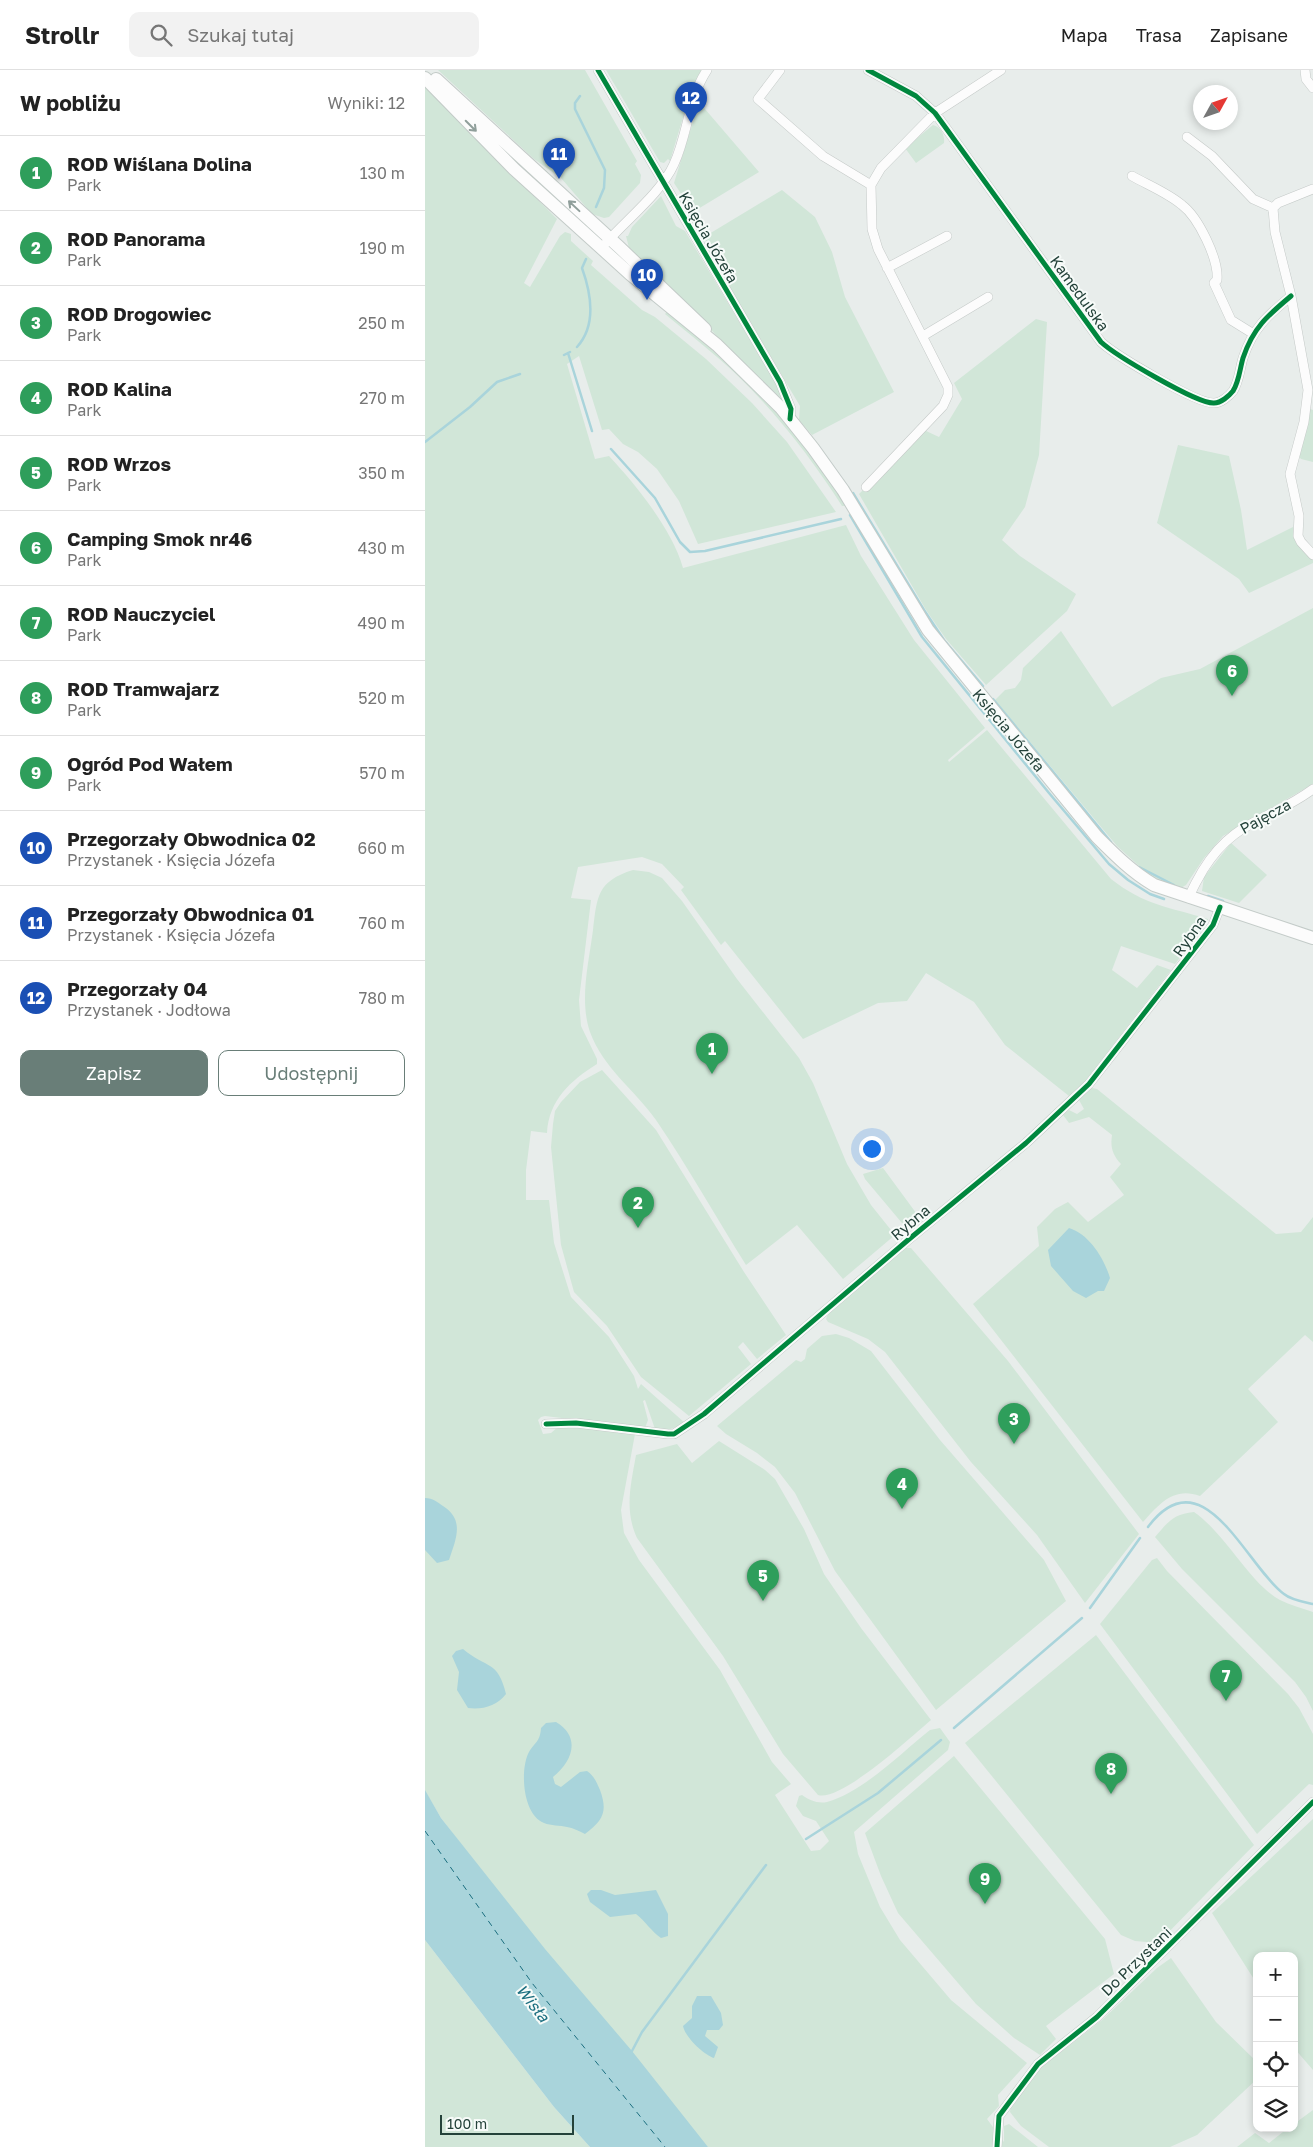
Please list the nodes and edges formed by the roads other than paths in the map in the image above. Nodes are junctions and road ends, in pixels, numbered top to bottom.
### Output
1 (427, 70) edge
2 (598, 70) edge
3 (707, 70) edge
4 (780, 70) edge
5 (868, 70) edge
6 (1001, 70) edge
7 (1305, 70) edge
8 (425, 78) edge
9 (1313, 88) edge
10 (935, 113) junction
11 (1187, 137) dead end
12 (1132, 176) dead end
13 (663, 182) junction
14 (871, 185) junction
15 (1313, 189) edge
16 (1273, 208) junction
17 (947, 236) dead end
18 (610, 239) junction
19 (602, 249) junction
20 (887, 268) junction
21 (1291, 296) junction
22 (988, 298) dead end
23 (1252, 333) junction
24 (923, 336) junction
25 (717, 345) junction
26 (790, 419) junction
27 (866, 486) dead end
28 (1313, 554) edge
29 (1313, 789) edge
30 (1189, 898) junction
31 (1220, 907) junction
32 (1313, 938) edge
33 (545, 1424) dead end
34 (1313, 1802) edge
35 (997, 2147) edge

18 -> 1 main road
2 - 13 street, Księcia Józefa
3 - 13 street
4 - 14 street
5 - 10 street
6 - 10 street
7 - 9 street
8 -> 19 main road, Księcia Józefa
10 - 14 street
10 - 23 street, Kamedulska
11 - 16 street
12 - 23 street
13 - 18 street, Księcia Józefa
13 - 26 street, Księcia Józefa
14 - 20 street
15 - 16 street
16 - 21 street
17 - 20 street
18 - 19 street, Księcia Józefa
18 - 25 main road, Księcia Józefa
19 - 25 main road, Księcia Józefa
20 - 24 street
21 - 23 street, Kamedulska
21 - 28 street
22 - 24 street
24 - 27 street
25 - 26 main road, Księcia Józefa
26 - 30 main road, Księcia Józefa
29 - 30 street, Pajęcza
30 - 31 main road, Księcia Józefa
31 - 32 main road, Księcia Józefa
31 - 33 street, Rybna
34 - 35 street, Do Przystani

